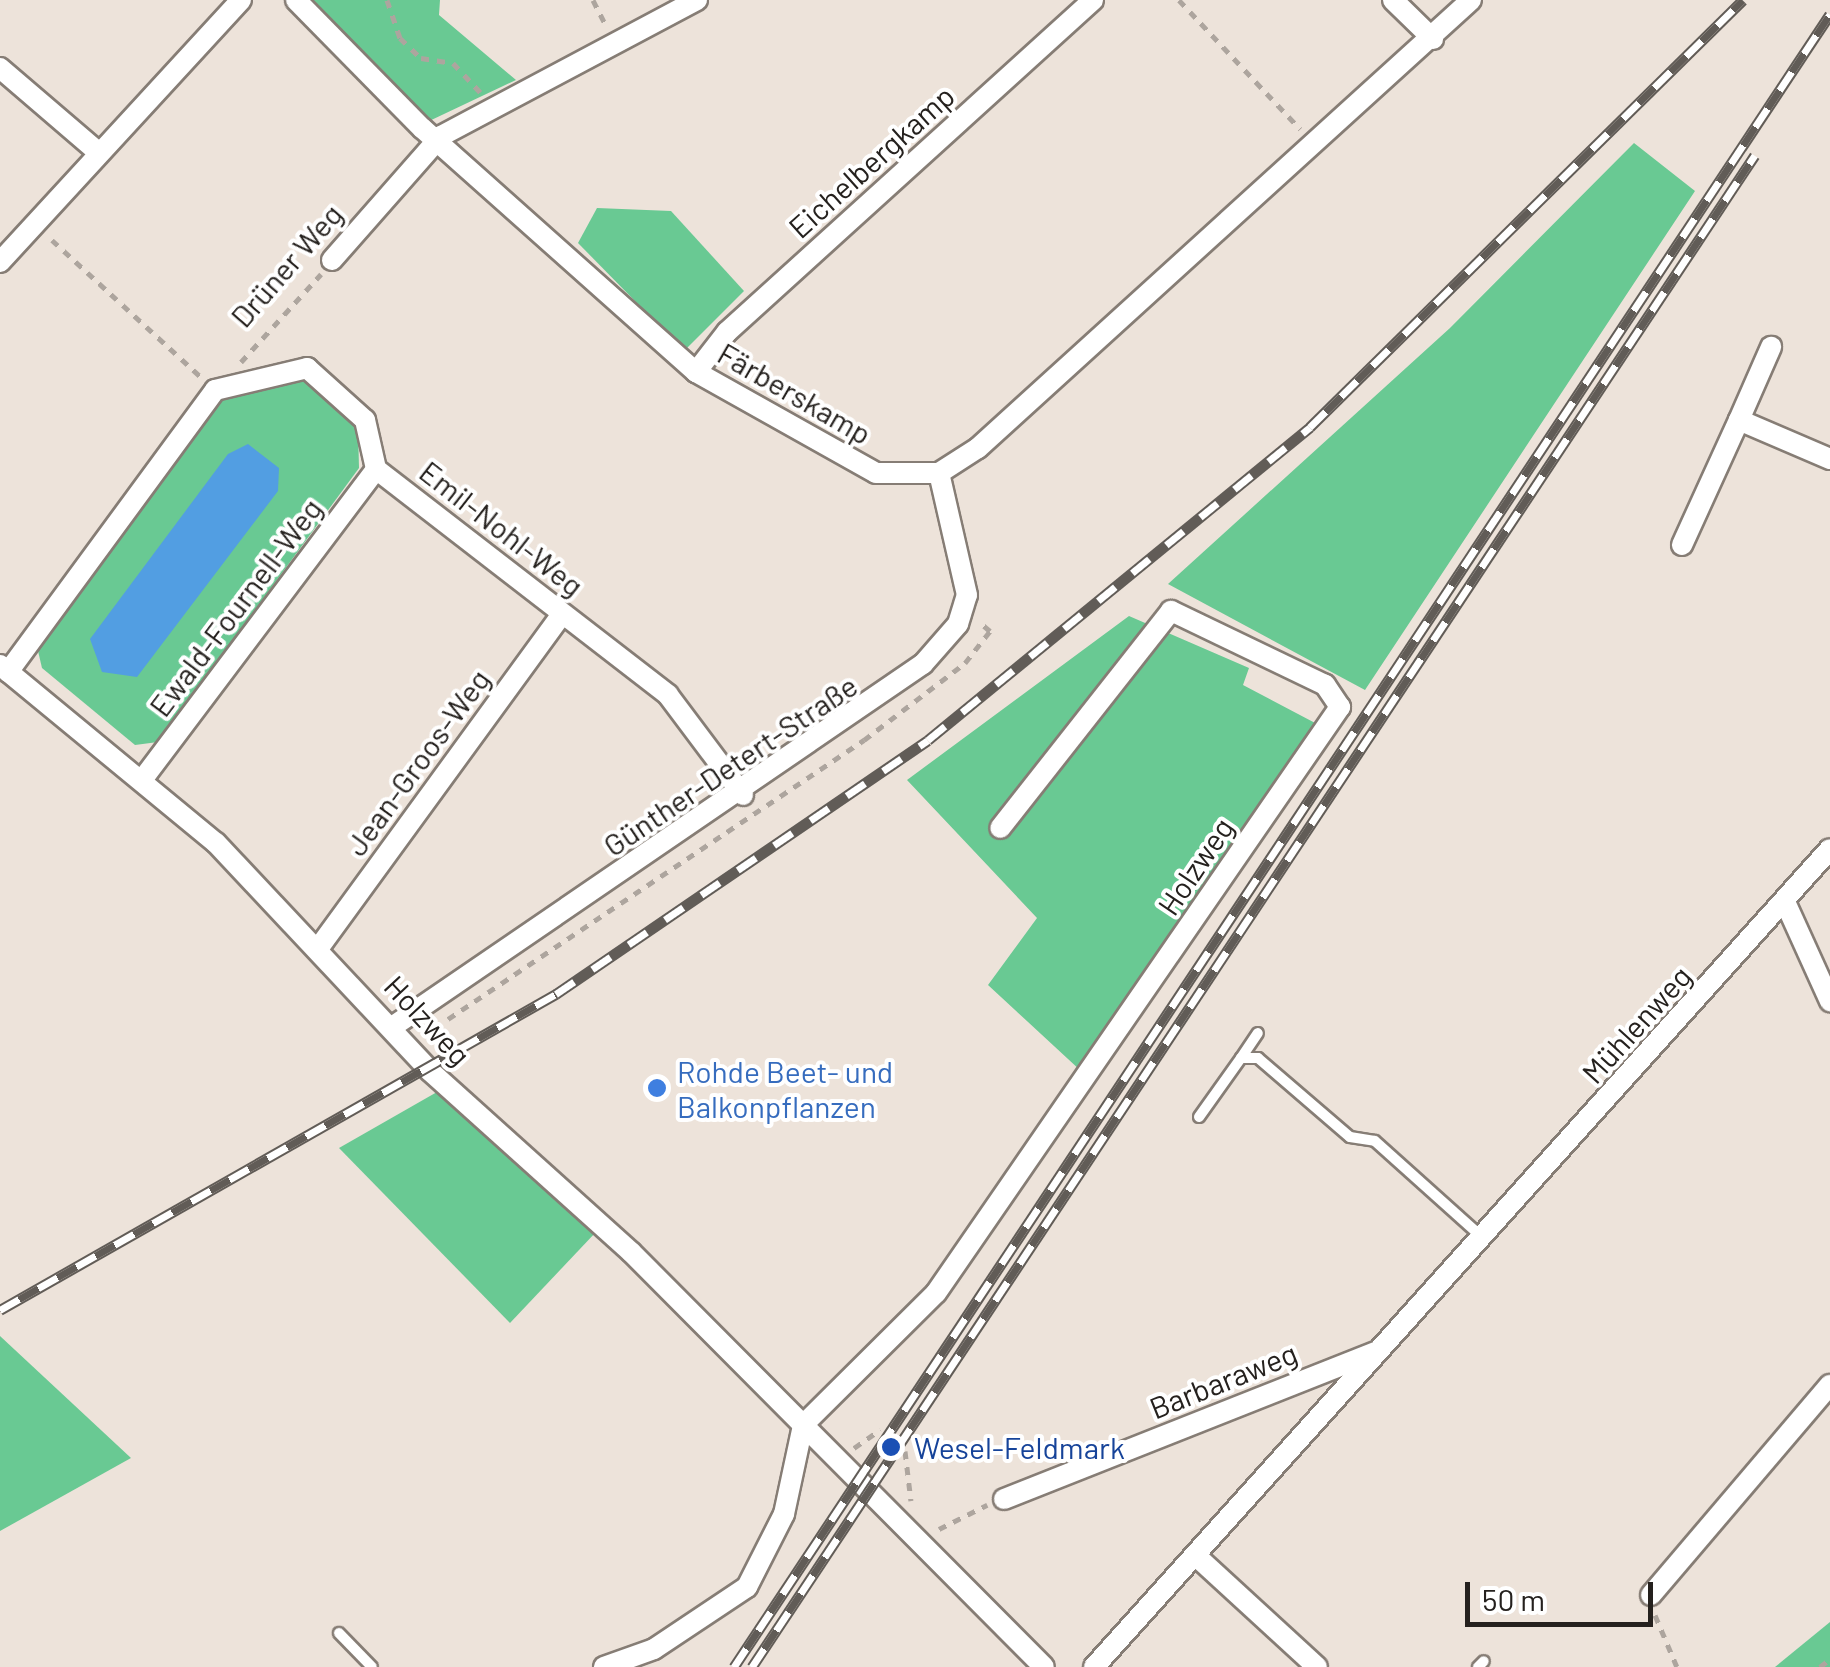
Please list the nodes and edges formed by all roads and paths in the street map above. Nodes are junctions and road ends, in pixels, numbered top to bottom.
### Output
1 (241, 0) edge
2 (296, 0) edge
3 (387, 0) edge
4 (698, 0) edge
5 (1093, 0) edge
6 (1178, 0) edge
7 (1393, 0) edge
8 (1471, 0) edge
9 (1433, 39) junction
10 (0, 68) edge
11 (494, 110) junction
12 (441, 136) junction
13 (1316, 146) junction
14 (99, 152) junction
15 (34, 224) junction
16 (332, 260) joint
17 (0, 262) edge
18 (1772, 346) dead end
19 (696, 372) junction
20 (215, 390) junction
21 (1740, 420) junction
22 (1830, 459) edge
23 (376, 469) junction
24 (938, 473) junction
25 (1682, 545) dead end
26 (964, 611) junction
27 (562, 614) junction
28 (4, 668) edge
29 (142, 780) junction
30 (744, 795) junction
31 (1000, 828) dead end
32 (1830, 849) edge
33 (1786, 904) junction
34 (320, 946) junction
35 (1830, 1001) edge
36 (441, 1024) dead end
37 (392, 1027) junction
38 (1258, 1032) dead end
39 (1241, 1058) junction
40 (1198, 1117) dead end
41 (1482, 1237) junction
42 (1384, 1348) junction
43 (1830, 1385) edge
44 (803, 1426) junction
45 (906, 1451) dead end
46 (1004, 1498) joint
47 (919, 1539) junction
48 (1196, 1556) junction
49 (1651, 1595) joint
50 (339, 1633) dead end
51 (1830, 1659) edge
52 (372, 1667) edge
53 (604, 1667) edge
54 (1044, 1667) edge
55 (1094, 1667) edge
56 (1318, 1667) edge
57 (1678, 1667) edge
58 (1820, 1667) edge

1 - 14 street
2 - 12 street, Färberskamp
3 - 11 path
4 - 11 street, Drüner Weg
5 - 19 street, Eichelbergkamp
6 - 13 path
7 - 9 street
8 - 9 street
9 - 13 street
10 - 14 street
11 - 12 street, Drüner Weg
12 - 16 street, Drüner Weg
12 - 19 street, Färberskamp
13 - 24 street
14 - 15 street
15 - 17 street
15 - 20 path
16 - 20 path, Drüner Weg
18 - 21 street
19 - 24 street, Färberskamp
20 - 23 street, Emil-Nohl-Weg
20 - 28 street
21 - 22 street
21 - 25 street
23 - 27 street, Emil-Nohl-Weg
23 - 29 street, Ewald-Fournell-Weg
24 - 26 street
26 - 30 street, Günther-Detert-Straße
26 - 36 path
27 - 30 street, Emil-Nohl-Weg
27 - 34 street, Jean-Groos-Weg
28 - 29 street, Holzweg
29 - 34 street, Holzweg
30 - 37 street, Günther-Detert-Straße
31 - 44 street, Holzweg
32 - 33 street, Mühlenweg
33 - 35 street
33 - 41 street, Mühlenweg
34 - 37 street, Holzweg
37 - 44 street, Holzweg
38 - 39 lane
39 - 40 lane
39 - 41 lane
41 - 42 street, Mühlenweg
42 - 46 street, Barbaraweg
42 - 48 street, Mühlenweg
43 - 49 street
44 - 47 street, Holzweg
44 - 53 street
45 - 47 path
46 - 47 path
47 - 54 street, Holzweg
48 - 55 street, Mühlenweg
48 - 56 street
49 - 57 path
50 - 52 lane
51 - 58 path

